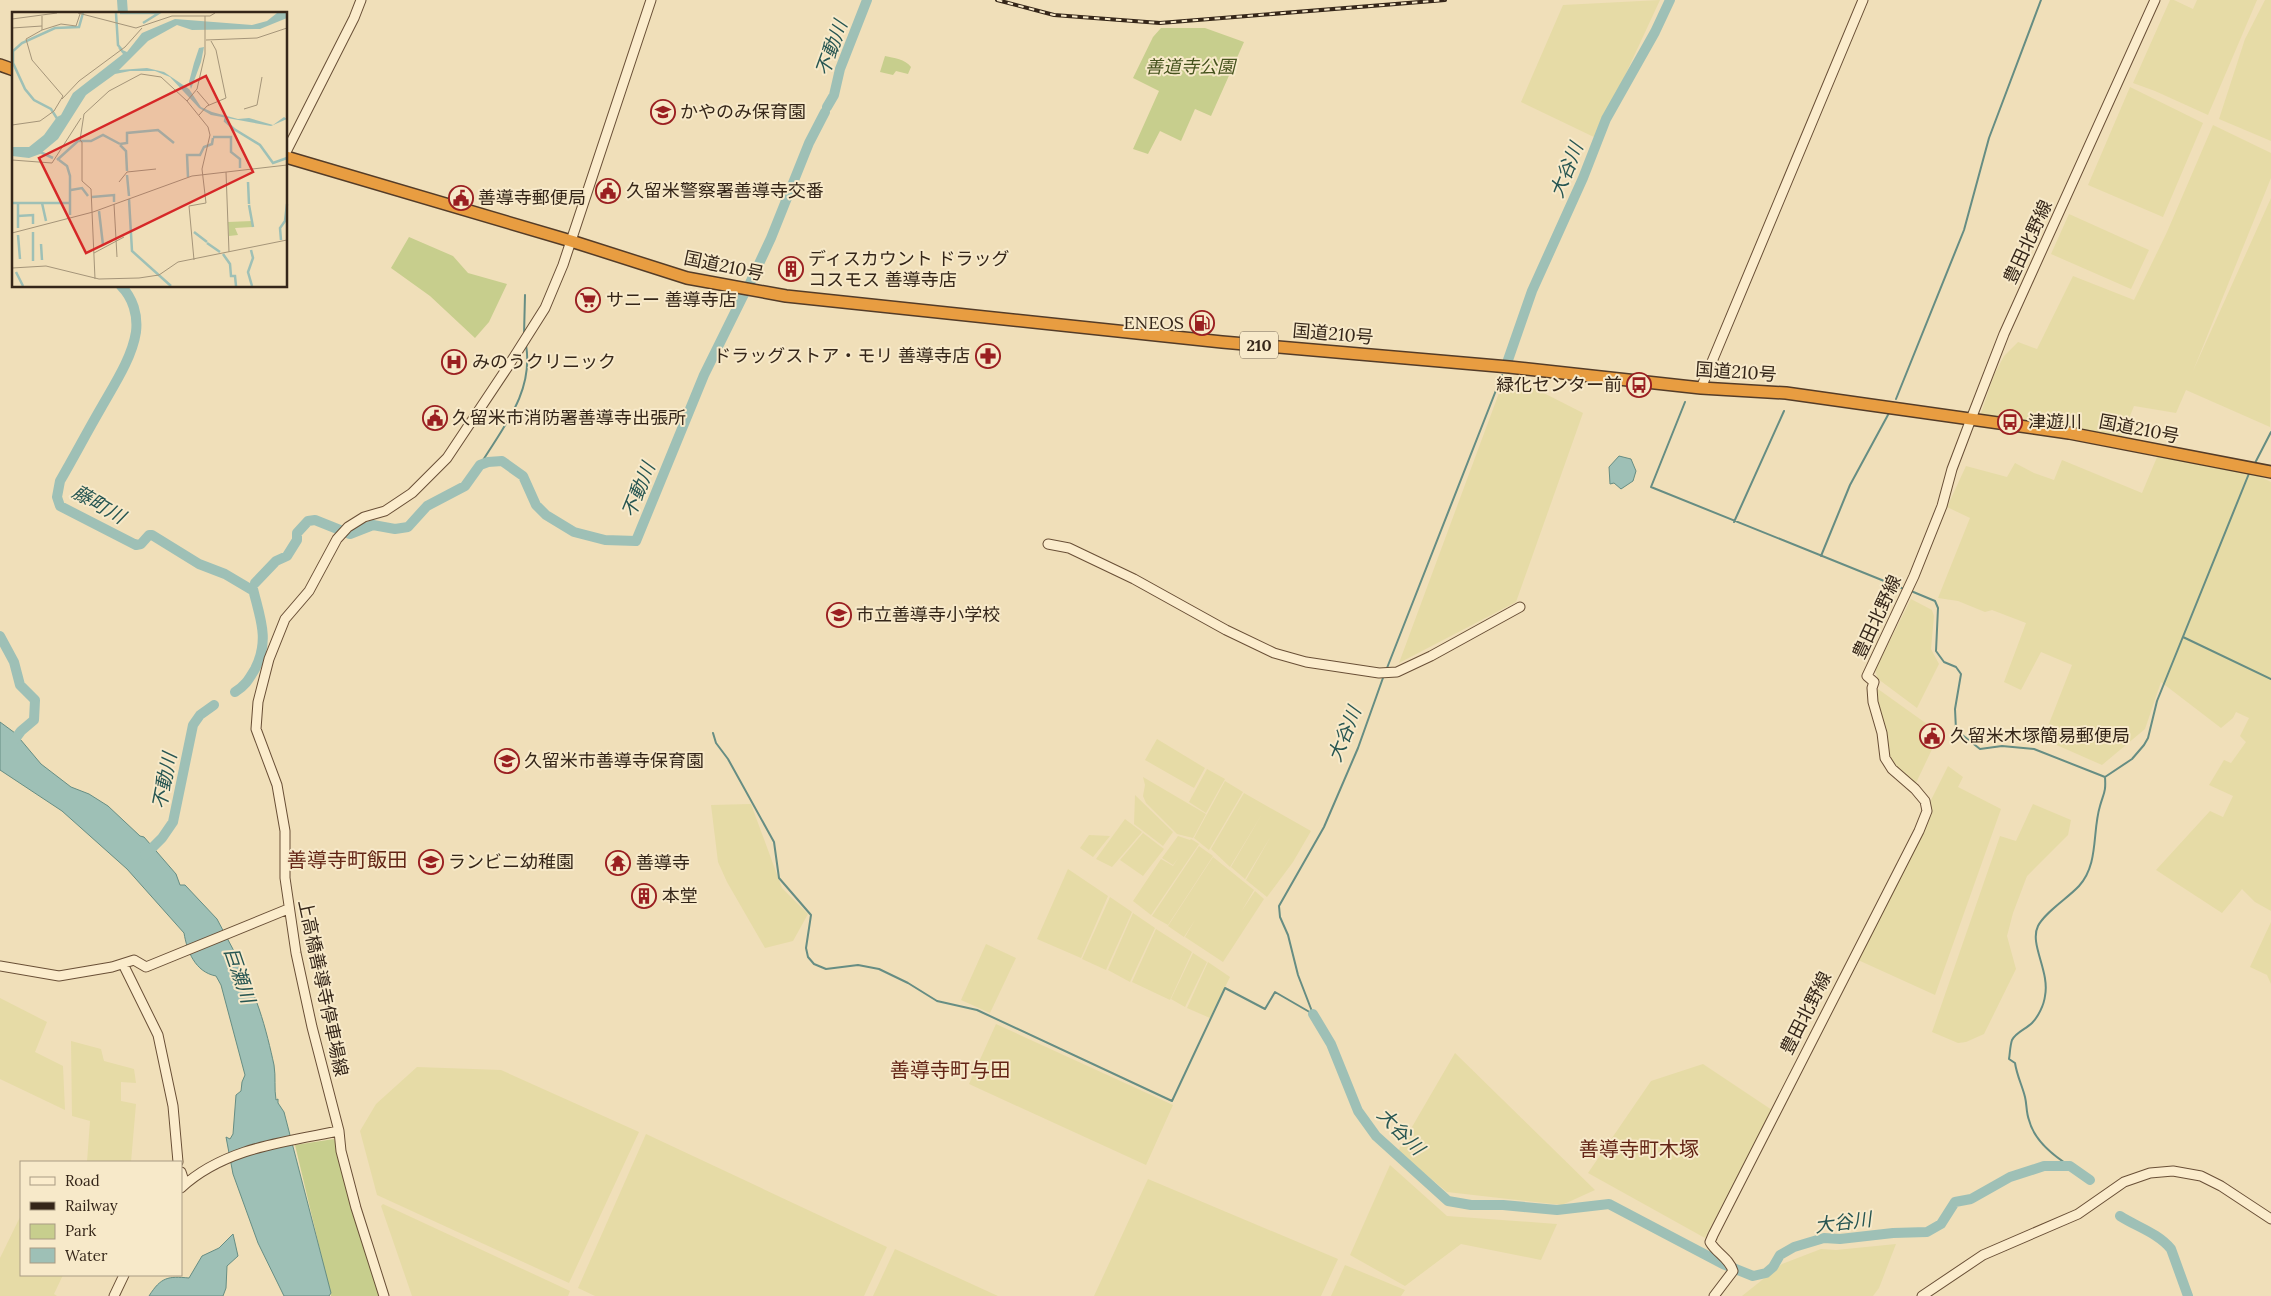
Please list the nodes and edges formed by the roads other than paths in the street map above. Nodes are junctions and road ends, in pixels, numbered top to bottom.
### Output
1 (361, 0) edge
2 (651, 0) edge
3 (1863, 0) edge
4 (2155, 0) edge
5 (0, 65) edge
6 (12, 69) edge
7 (288, 148) edge
8 (288, 158) edge
9 (571, 241) junction
10 (1700, 388) junction
11 (1971, 419) junction
12 (2271, 472) edge
13 (1048, 544) dead end
14 (1520, 607) dead end
15 (288, 909) junction
16 (123, 964) junction
17 (0, 966) edge
18 (335, 1132) junction
19 (178, 1161) edge
20 (183, 1186) edge
21 (2271, 1219) edge
22 (124, 1276) edge
23 (114, 1296) edge
24 (384, 1296) edge
25 (1714, 1296) edge
26 (1922, 1296) edge

1 - 7 main road
2 - 9 main road, 上高橋善導寺停車場線
3 - 10 main road
4 - 11 main road, 豊田北野線
5 - 6 highway
8 - 9 highway, 国道210号 / 210
9 - 10 highway, 国道210号 / 210
9 - 15 main road, 上高橋善導寺停車場線
10 - 11 highway, 国道210号 / 210
11 - 12 highway, 国道210号 / 210
11 - 25 main road, 豊田北野線
13 - 14 main road
15 - 16 main road
15 - 18 main road, 上高橋善導寺停車場線
16 - 17 main road
16 - 19 main road
18 - 20 main road
18 - 24 main road, 上高橋善導寺停車場線
21 - 26 main road
22 - 23 main road

